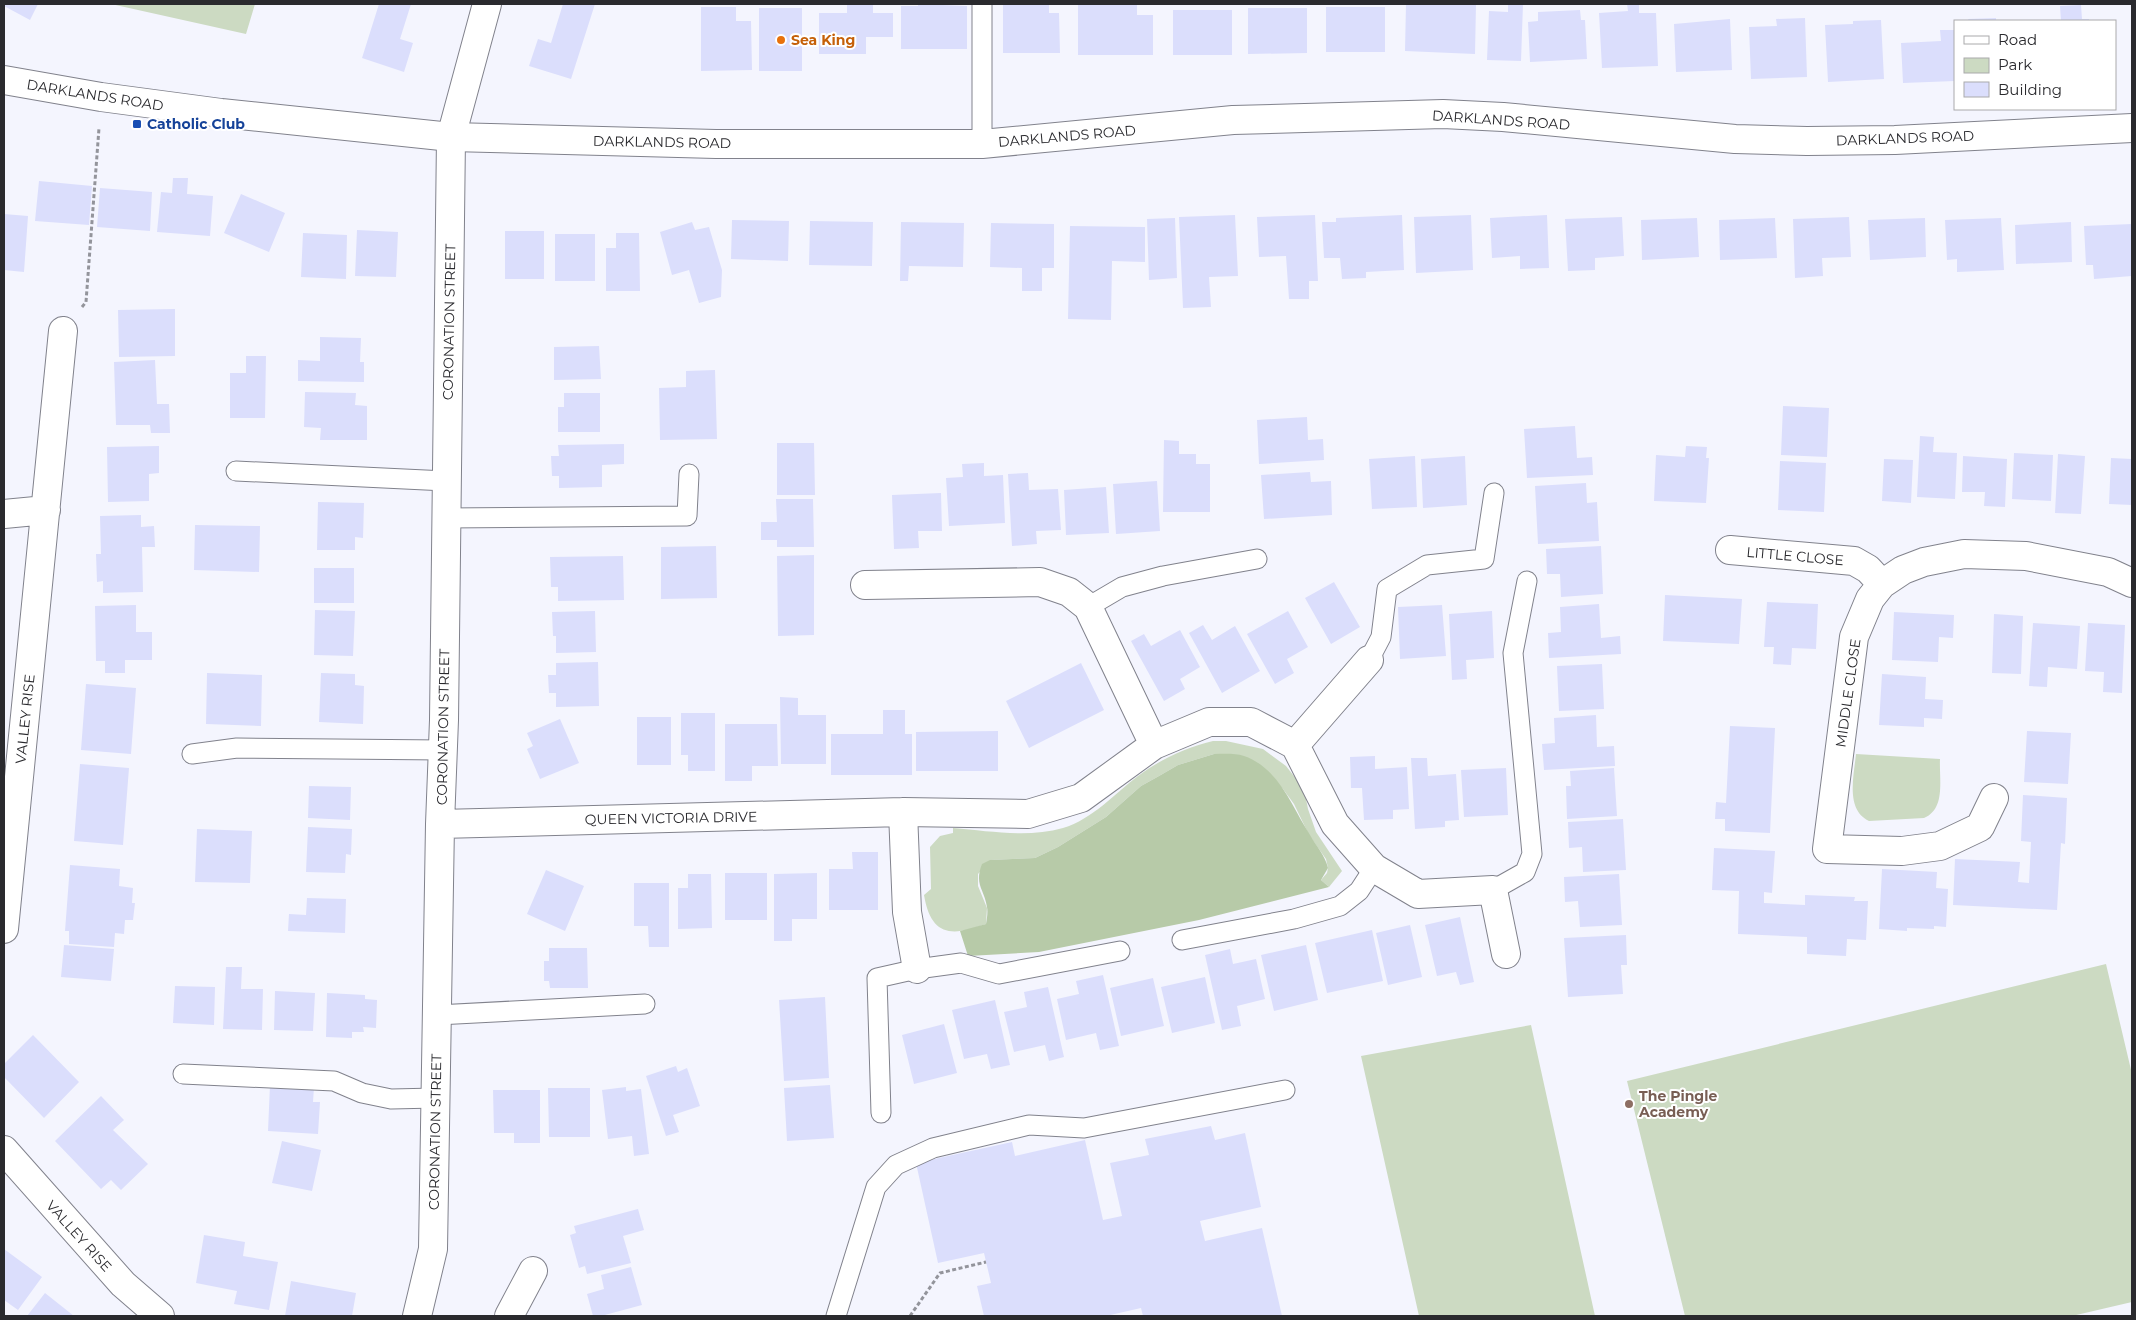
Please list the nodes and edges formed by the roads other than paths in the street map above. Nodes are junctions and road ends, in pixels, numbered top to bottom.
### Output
1 (487, 4) edge
2 (982, 4) edge
3 (4, 80) edge
4 (2132, 128) edge
5 (452, 136) junction
6 (982, 144) junction
7 (63, 331) road end
8 (236, 471) dead end
9 (689, 474) dead end
10 (446, 481) junction
11 (1494, 493) dead end
12 (46, 510) junction
13 (4, 514) edge
14 (445, 518) junction
15 (1730, 550) dead end
16 (1257, 559) dead end
17 (1527, 581) dead end
18 (2132, 583) edge
19 (1882, 584) junction
20 (865, 585) dead end
21 (1088, 607) junction
22 (1369, 660) joint
23 (1154, 745) junction
24 (1294, 745) junction
25 (443, 750) junction
26 (192, 754) dead end
27 (1994, 798) dead end
28 (903, 812) junction
29 (440, 824) junction
30 (1374, 868) junction
31 (1493, 890) junction
32 (4, 929) edge
33 (1182, 940) dead end
34 (1120, 951) dead end
35 (1506, 954) dead end
36 (917, 969) junction
37 (645, 1004) dead end
38 (437, 1015) junction
39 (183, 1074) dead end
40 (1285, 1090) dead end
41 (436, 1098) junction
42 (881, 1113) dead end
43 (4, 1150) edge
44 (533, 1271) dead end
45 (160, 1316) edge
46 (417, 1316) edge
47 (509, 1316) edge
48 (836, 1316) edge

1 - 5 street, CORONATION STREET
2 - 6 lane
3 - 5 street, DARKLANDS ROAD
4 - 6 street, DARKLANDS ROAD
5 - 6 street, DARKLANDS ROAD
5 - 10 street, CORONATION STREET
7 - 12 street, VALLEY RISE
8 - 10 lane
9 - 14 lane
10 - 14 street, CORONATION STREET
11 - 22 lane
12 - 13 street
12 - 32 street, VALLEY RISE
14 - 25 street, CORONATION STREET
15 - 19 street, LITTLE CLOSE
16 - 21 lane
17 - 31 lane
18 - 19 street, MIDDLE CLOSE
19 - 27 street, MIDDLE CLOSE
20 - 21 street
21 - 23 street
22 - 24 street
23 - 24 street, QUEEN VICTORIA DRIVE
23 - 28 street, QUEEN VICTORIA DRIVE
24 - 30 street
25 - 26 lane
25 - 29 street, CORONATION STREET
28 - 29 street, QUEEN VICTORIA DRIVE
28 - 36 street
29 - 38 street, CORONATION STREET
30 - 31 street
30 - 33 lane
31 - 35 street
34 - 36 lane
36 - 42 lane
37 - 38 lane
38 - 41 street, CORONATION STREET
39 - 41 lane
40 - 48 lane
41 - 46 street, CORONATION STREET
43 - 45 street, VALLEY RISE
44 - 47 street

